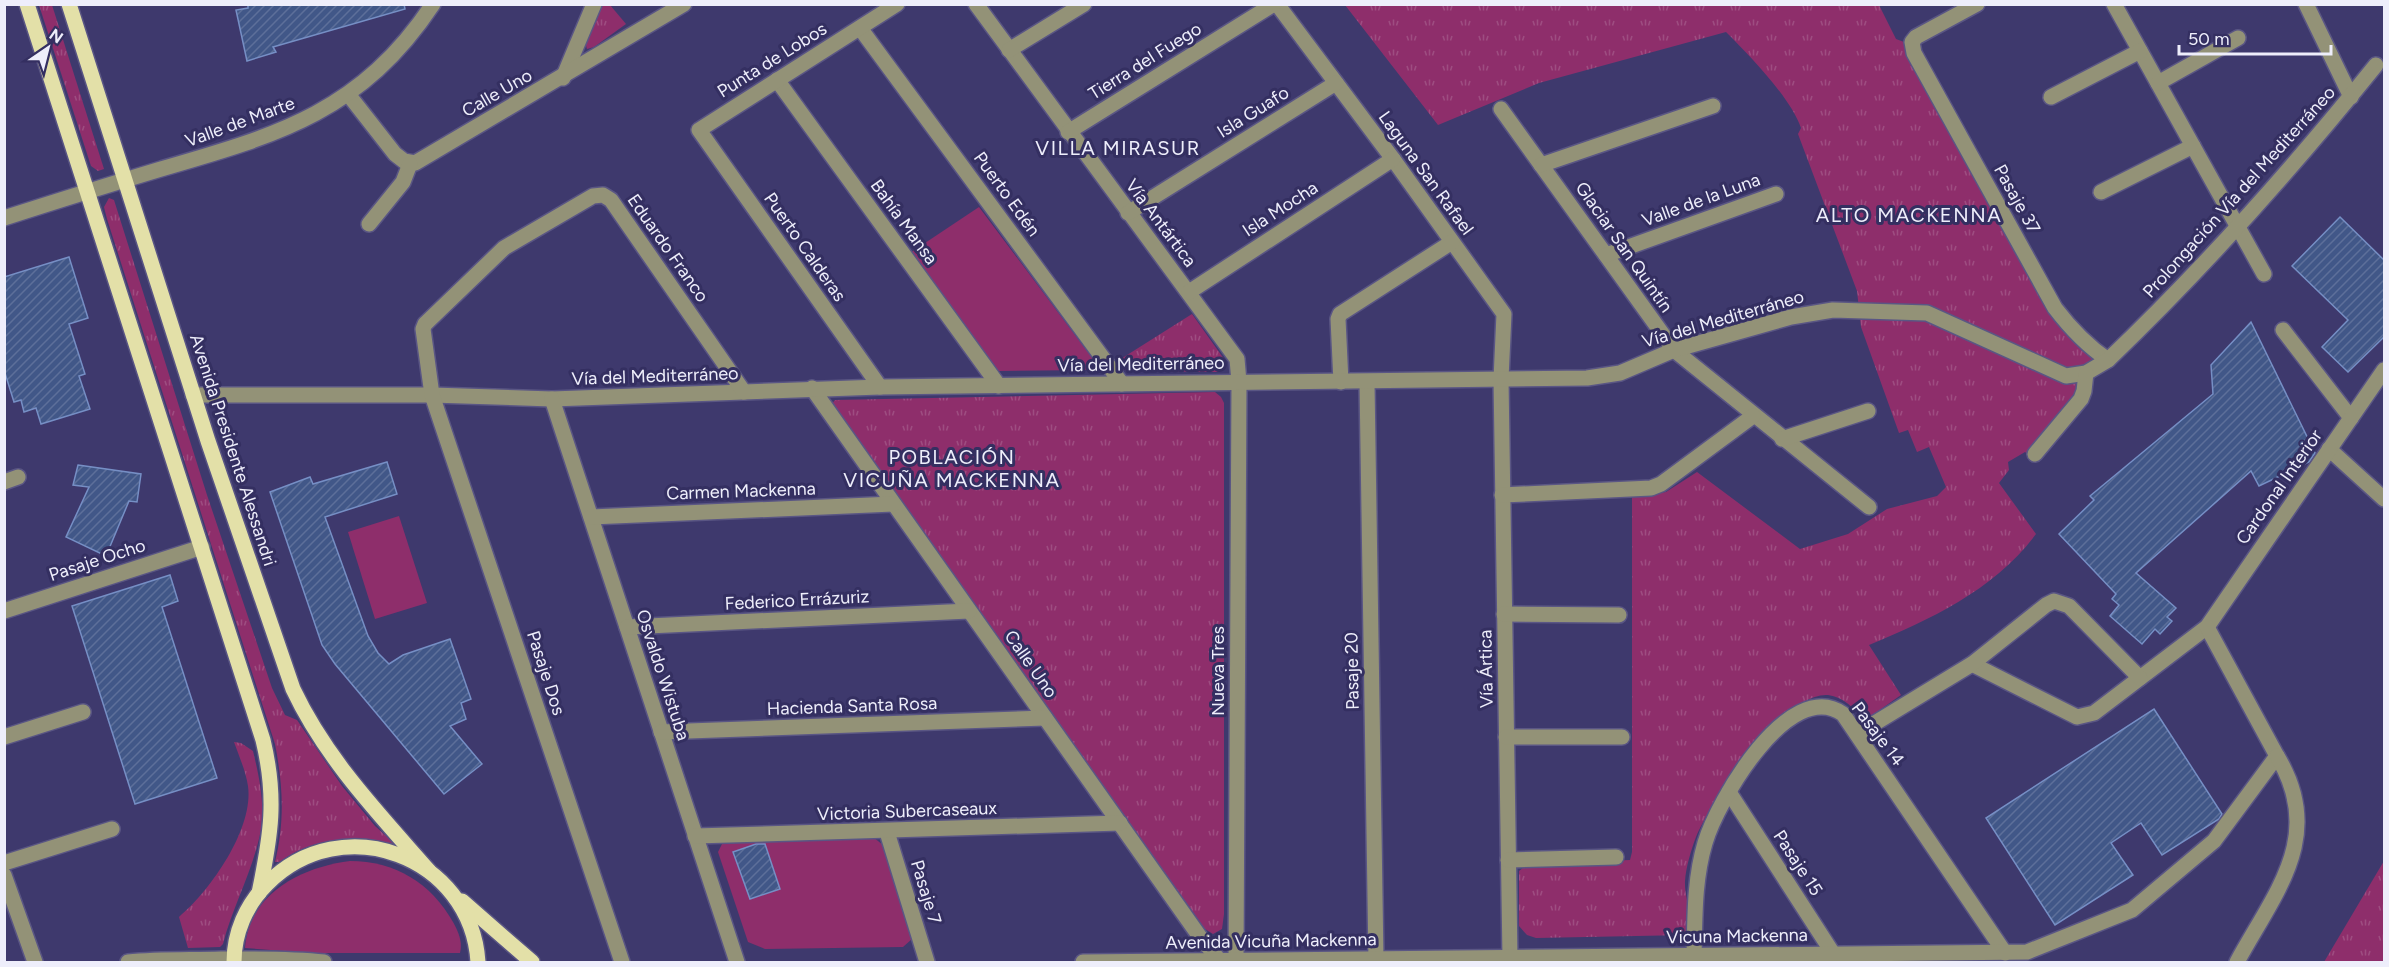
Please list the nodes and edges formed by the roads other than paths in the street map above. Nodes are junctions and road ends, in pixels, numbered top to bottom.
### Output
1 (27, 4) edge
2 (69, 4) edge
3 (433, 4) edge
4 (594, 4) edge
5 (684, 4) edge
6 (897, 4) edge
7 (976, 4) edge
8 (1084, 4) edge
9 (1275, 4) edge
10 (1977, 4) edge
11 (2114, 4) edge
12 (2306, 4) edge
13 (860, 28) junction
14 (2238, 38) dead end
15 (1009, 50) junction
16 (2140, 51) junction
17 (2376, 65) dead end
18 (563, 78) junction
19 (777, 80) junction
20 (1336, 83) junction
21 (2158, 83) junction
22 (348, 94) junction
23 (2051, 97) dead end
24 (2351, 97) junction
25 (1713, 106) dead end
26 (1501, 109) dead end
27 (699, 130) joint
28 (1068, 132) junction
29 (2193, 146) junction
30 (1393, 159) junction
31 (410, 164) junction
32 (1541, 165) junction
33 (125, 180) junction
34 (86, 192) junction
35 (2101, 192) dead end
36 (1776, 194) dead end
37 (1128, 213) junction
38 (4, 218) edge
39 (369, 224) dead end
40 (2238, 228) junction
41 (1452, 242) junction
42 (1606, 255) junction
43 (2264, 274) dead end
44 (1189, 292) junction
45 (2283, 330) dead end
46 (1674, 350) junction
47 (2108, 360) junction
48 (2385, 370) edge
49 (2086, 373) junction
50 (2066, 376) joint
51 (1500, 378) junction
52 (1239, 382) junction
53 (1341, 382) junction
54 (1367, 383) junction
55 (1122, 384) junction
56 (999, 386) junction
57 (880, 387) junction
58 (812, 388) junction
59 (744, 392) junction
60 (193, 395) junction
61 (432, 395) junction
62 (552, 399) junction
63 (1868, 411) dead end
64 (1753, 416) junction
65 (2351, 418) junction
66 (1782, 439) junction
67 (2329, 449) junction
68 (2035, 454) dead end
69 (1502, 495) junction
70 (2385, 499) edge
71 (893, 504) junction
72 (1869, 507) dead end
73 (591, 517) junction
74 (202, 547) junction
75 (4, 611) edge
76 (969, 611) junction
77 (1504, 614) junction
78 (1620, 615) dead end
79 (627, 627) junction
80 (2207, 627) junction
81 (1972, 664) junction
82 (2140, 678) junction
83 (83, 712) dead end
84 (1045, 718) junction
85 (661, 732) junction
86 (1857, 734) junction
87 (4, 737) edge
88 (1506, 737) junction
89 (1622, 737) dead end
90 (2277, 756) junction
91 (1729, 792) junction
92 (1120, 824) junction
93 (112, 829) dead end
94 (887, 832) junction
95 (695, 836) junction
96 (1616, 857) dead end
97 (1508, 860) junction
98 (4, 863) edge
99 (429, 871) junction
100 (4, 875) edge
101 (451, 892) junction
102 (259, 893) junction
103 (1834, 955) junction
104 (1694, 956) junction
105 (2014, 956) edge
106 (1510, 958) junction
107 (1376, 960) junction
108 (234, 961) edge
109 (1220, 961) edge
110 (1459, 961) edge
111 (1236, 962) edge
112 (35, 963) edge
113 (128, 963) edge
114 (324, 963) edge
115 (478, 963) edge
116 (532, 963) edge
117 (622, 963) edge
118 (737, 963) edge
119 (927, 963) edge
120 (1083, 963) edge
121 (2237, 963) edge

1 - 34 main road, Avenida Presidente Alessandri
2 - 33 main road, Avenida Presidente Alessandri
3 - 22 street, Valle de Marte
4 - 18 street
5 - 18 street, Calle Uno
6 - 13 street, Punta de Lobos
7 - 15 street, Vía Antártica
8 - 15 street
9 - 20 street, Laguna San Rafael
9 - 28 street, Tierra del Fuego
10 - 47 street, Pasaje 37
11 - 16 street
12 - 24 street
13 - 19 street, Punta de Lobos
13 - 55 street, Puerto Edén
14 - 21 street
15 - 28 street, Vía Antártica
16 - 21 street
16 - 23 street
17 - 24 street, Prolongación Vía del Mediterráneo
18 - 31 street, Calle Uno
19 - 27 street, Punta de Lobos
19 - 56 street, Bahía Mansa
20 - 30 street, Laguna San Rafael
20 - 37 street, Isla Guafo
21 - 29 street
22 - 31 street
22 - 33 street, Valle de Marte
24 - 40 street, Prolongación Vía del Mediterráneo
25 - 32 street
26 - 32 street, Glaciar San Quintín
27 - 57 street, Puerto Calderas
28 - 37 street, Vía Antártica
29 - 35 street
29 - 40 street
30 - 41 street, Laguna San Rafael
30 - 44 street, Isla Mocha
31 - 39 street
32 - 42 street, Glaciar San Quintín
33 - 34 street, Valle de Marte
33 - 60 main road, Avenida Presidente Alessandri
34 - 38 street, Valle de Marte
34 - 74 main road, Avenida Presidente Alessandri
36 - 42 street, Valle de la Luna
37 - 44 street, Vía Antártica
40 - 43 street
40 - 47 street, Prolongación Vía del Mediterráneo
41 - 51 street, Laguna San Rafael
41 - 53 street
42 - 46 street, Glaciar San Quintín
44 - 52 street, Vía Antártica
45 - 65 street
46 - 50 street, Vía del Mediterráneo
46 - 51 street, Vía del Mediterráneo
46 - 64 street, Glaciar San Quintín
47 - 49 street, Prolongación Vía del Mediterráneo
48 - 65 street, Cardonal Interior
49 - 50 street, Prolongación Vía del Mediterráneo
49 - 68 street
51 - 54 street, Vía del Mediterráneo
51 - 69 street, Vía Ártica
52 - 53 street, Vía del Mediterráneo
52 - 55 street, Vía del Mediterráneo
52 - 111 street, Nueva Tres
53 - 54 street, Vía del Mediterráneo
54 - 107 street, Pasaje 20
55 - 56 street, Vía del Mediterráneo
56 - 57 street, Vía del Mediterráneo
57 - 58 street, Vía del Mediterráneo
58 - 59 street, Vía del Mediterráneo
58 - 71 street, Calle Uno
59 - 61 street, Eduardo Franco
59 - 62 street, Vía del Mediterráneo
60 - 61 street, Vía del Mediterráneo
60 - 99 main road, Avenida Presidente Alessandri
61 - 62 street, Vía del Mediterráneo
61 - 117 street, Pasaje Dos
62 - 73 street, Osvaldo Wistuba
63 - 66 street
64 - 66 street, Glaciar San Quintín
64 - 69 street
65 - 67 street, Cardonal Interior
66 - 72 street, Glaciar San Quintín
67 - 70 street
67 - 80 street, Cardonal Interior
69 - 77 street, Vía Ártica
71 - 73 street, Carmen Mackenna
71 - 76 street, Calle Uno
73 - 79 street, Osvaldo Wistuba
74 - 75 street, Pasaje Ocho
74 - 102 main road, Avenida Presidente Alessandri
76 - 79 street, Federico Errázuriz
76 - 84 street, Calle Uno
77 - 78 street
77 - 88 street, Vía Ártica
79 - 85 street, Osvaldo Wistuba
80 - 82 street, Cardonal Interior
80 - 90 street
81 - 82 street, Cardonal Interior
81 - 82 street
81 - 86 street
83 - 87 street
84 - 85 street, Hacienda Santa Rosa
84 - 92 street, Calle Uno
85 - 95 street, Osvaldo Wistuba
86 - 91 street, Pasaje 14
86 - 105 street, Pasaje 14
88 - 89 street
88 - 97 street, Vía Ártica
90 - 105 street, Vicuna Mackenna
90 - 121 street
91 - 103 street, Pasaje 15
91 - 104 street, Pasaje 14
92 - 94 street, Victoria Subercaseaux
92 - 109 street, Calle Uno
93 - 98 street
94 - 95 street, Victoria Subercaseaux
94 - 119 street, Pasaje 7
95 - 118 street, Osvaldo Wistuba
96 - 97 street
97 - 106 street, Vía Ártica
99 - 101 main road, Avenida Presidente Alessandri
99 - 102 main road, Avenida Presidente Alessandri
100 - 112 street
101 - 115 main road, Avenida Presidente Alessandri
101 - 116 main road
102 - 108 main road, Avenida Presidente Alessandri
103 - 104 street, Vicuna Mackenna
103 - 105 street, Vicuna Mackenna
104 - 106 street, Vicuna Mackenna
106 - 110 street, Vicuna Mackenna
107 - 110 street, Avenida Vicuña Mackenna
107 - 111 street, Avenida Vicuña Mackenna
108 - 113 street
108 - 114 street
109 - 111 street, Avenida Vicuña Mackenna
109 - 120 street, Avenida Vicuña Mackenna

